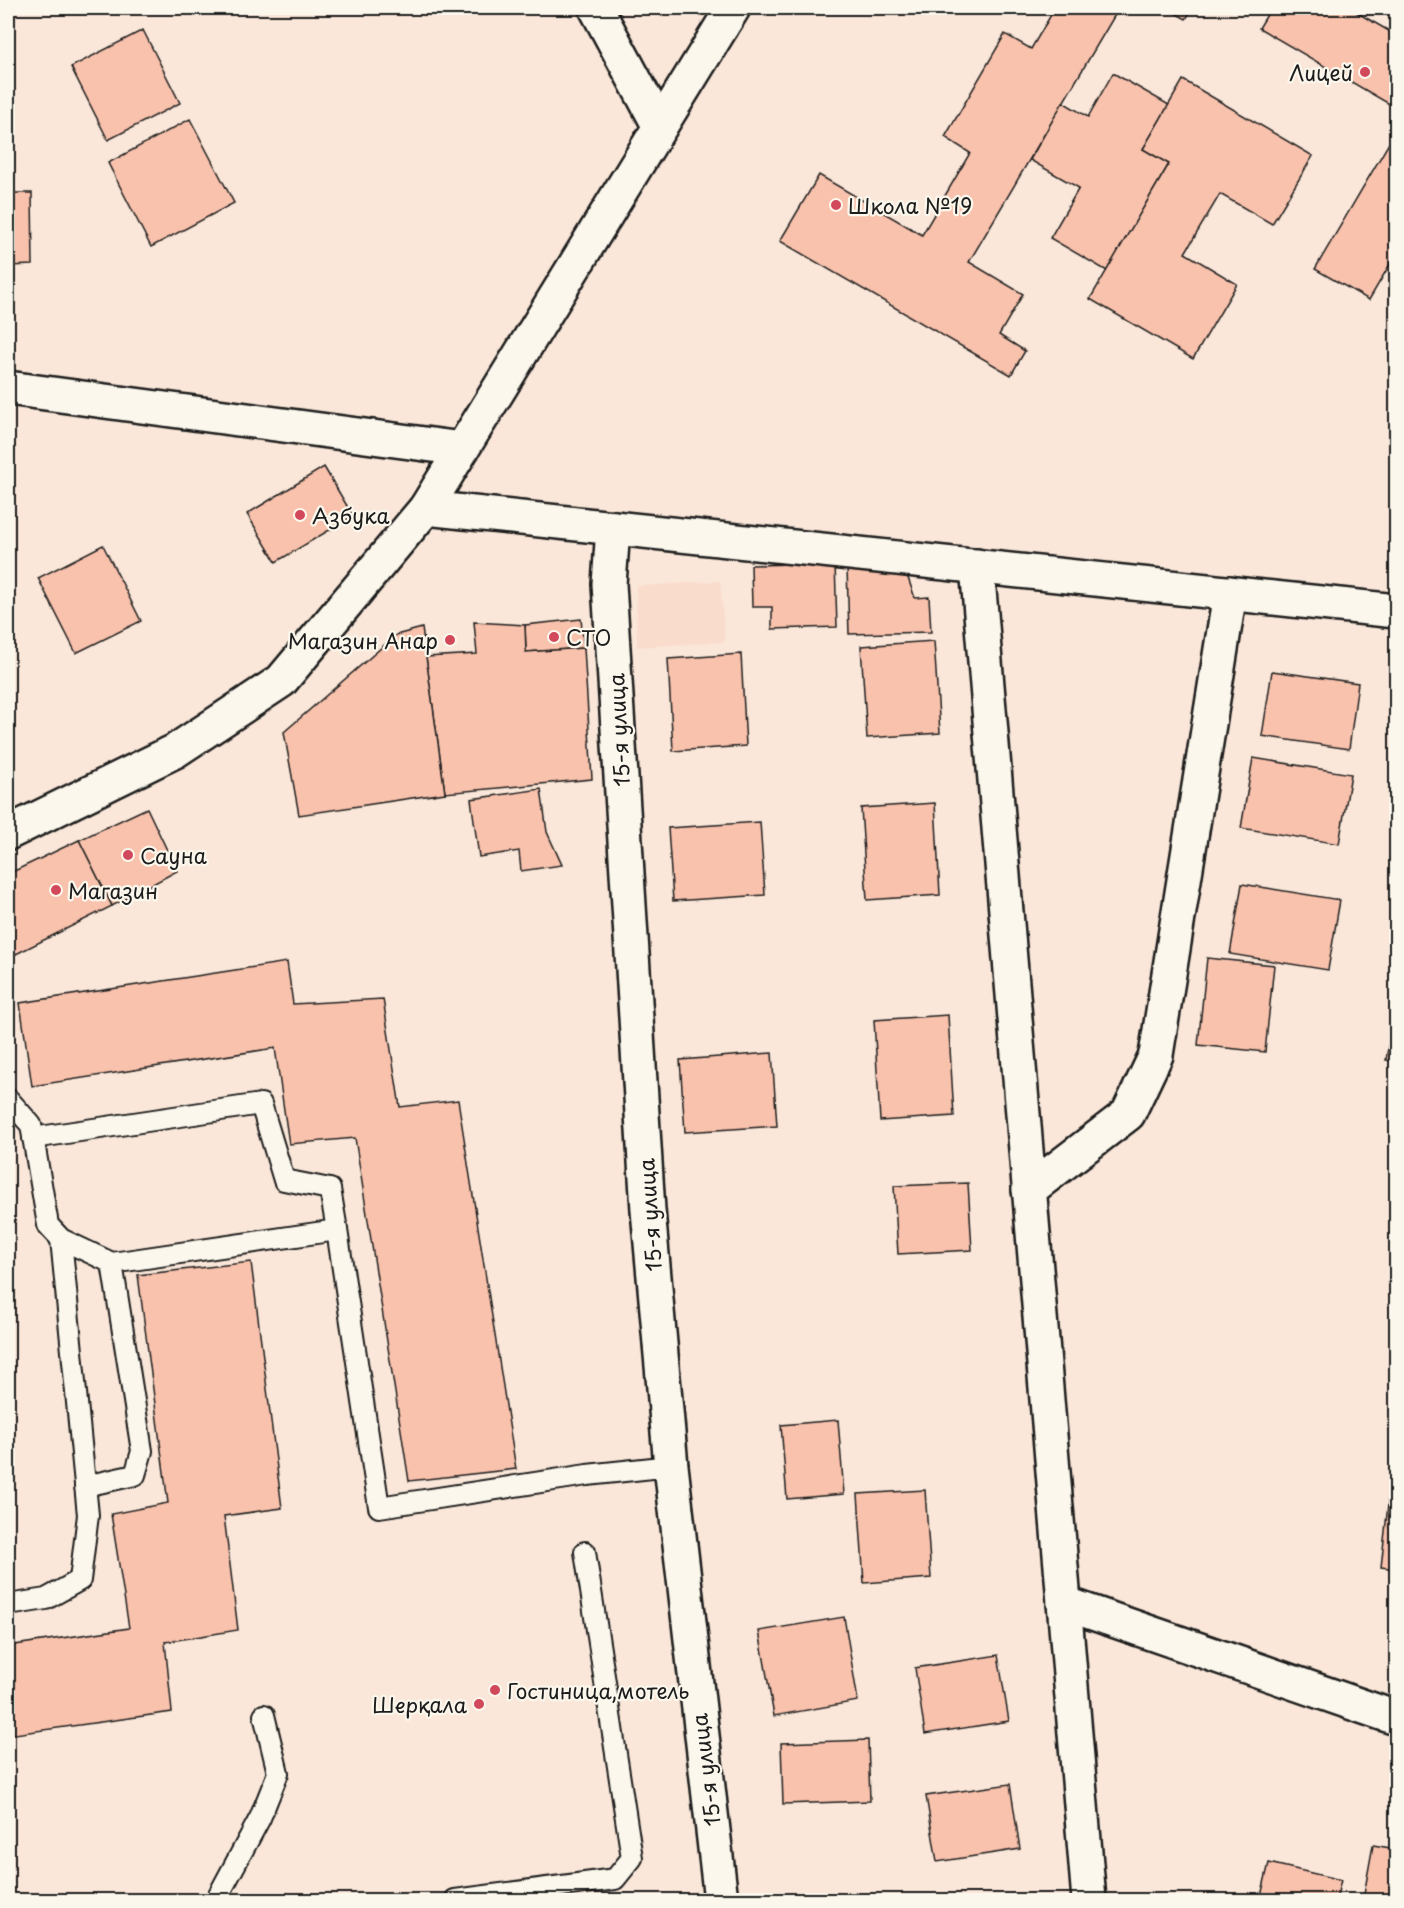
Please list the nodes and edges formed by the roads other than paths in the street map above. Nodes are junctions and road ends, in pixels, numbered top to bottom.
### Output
1 (596, 8) edge
2 (733, 8) edge
3 (660, 127) junction
4 (8, 388) edge
5 (462, 449) junction
6 (426, 508) junction
7 (613, 528) junction
8 (977, 566) junction
9 (1230, 593) junction
10 (1396, 611) edge
11 (8, 833) edge
12 (8, 1099) edge
13 (33, 1138) junction
14 (1029, 1190) junction
15 (337, 1230) junction
16 (61, 1239) junction
17 (112, 1263) junction
18 (671, 1466) junction
19 (85, 1486) junction
20 (585, 1552) dead end
21 (1064, 1603) junction
22 (8, 1605) edge
23 (264, 1715) dead end
24 (1396, 1718) edge
25 (216, 1900) edge
26 (455, 1900) edge
27 (721, 1900) edge
28 (1089, 1900) edge

1 - 3 street
2 - 3 street
3 - 5 street
4 - 5 street
5 - 6 street
6 - 7 street
6 - 11 street
7 - 8 street
7 - 18 street, 15-я улица
8 - 9 street
8 - 14 street
9 - 10 street
9 - 14 street
12 - 13 lane
13 - 15 lane
13 - 16 lane
14 - 21 street
15 - 17 lane
15 - 18 lane
16 - 17 lane
16 - 19 lane
17 - 19 lane
18 - 27 street, 15-я улица
19 - 22 lane
20 - 26 lane
21 - 24 street
21 - 28 street
23 - 25 lane

